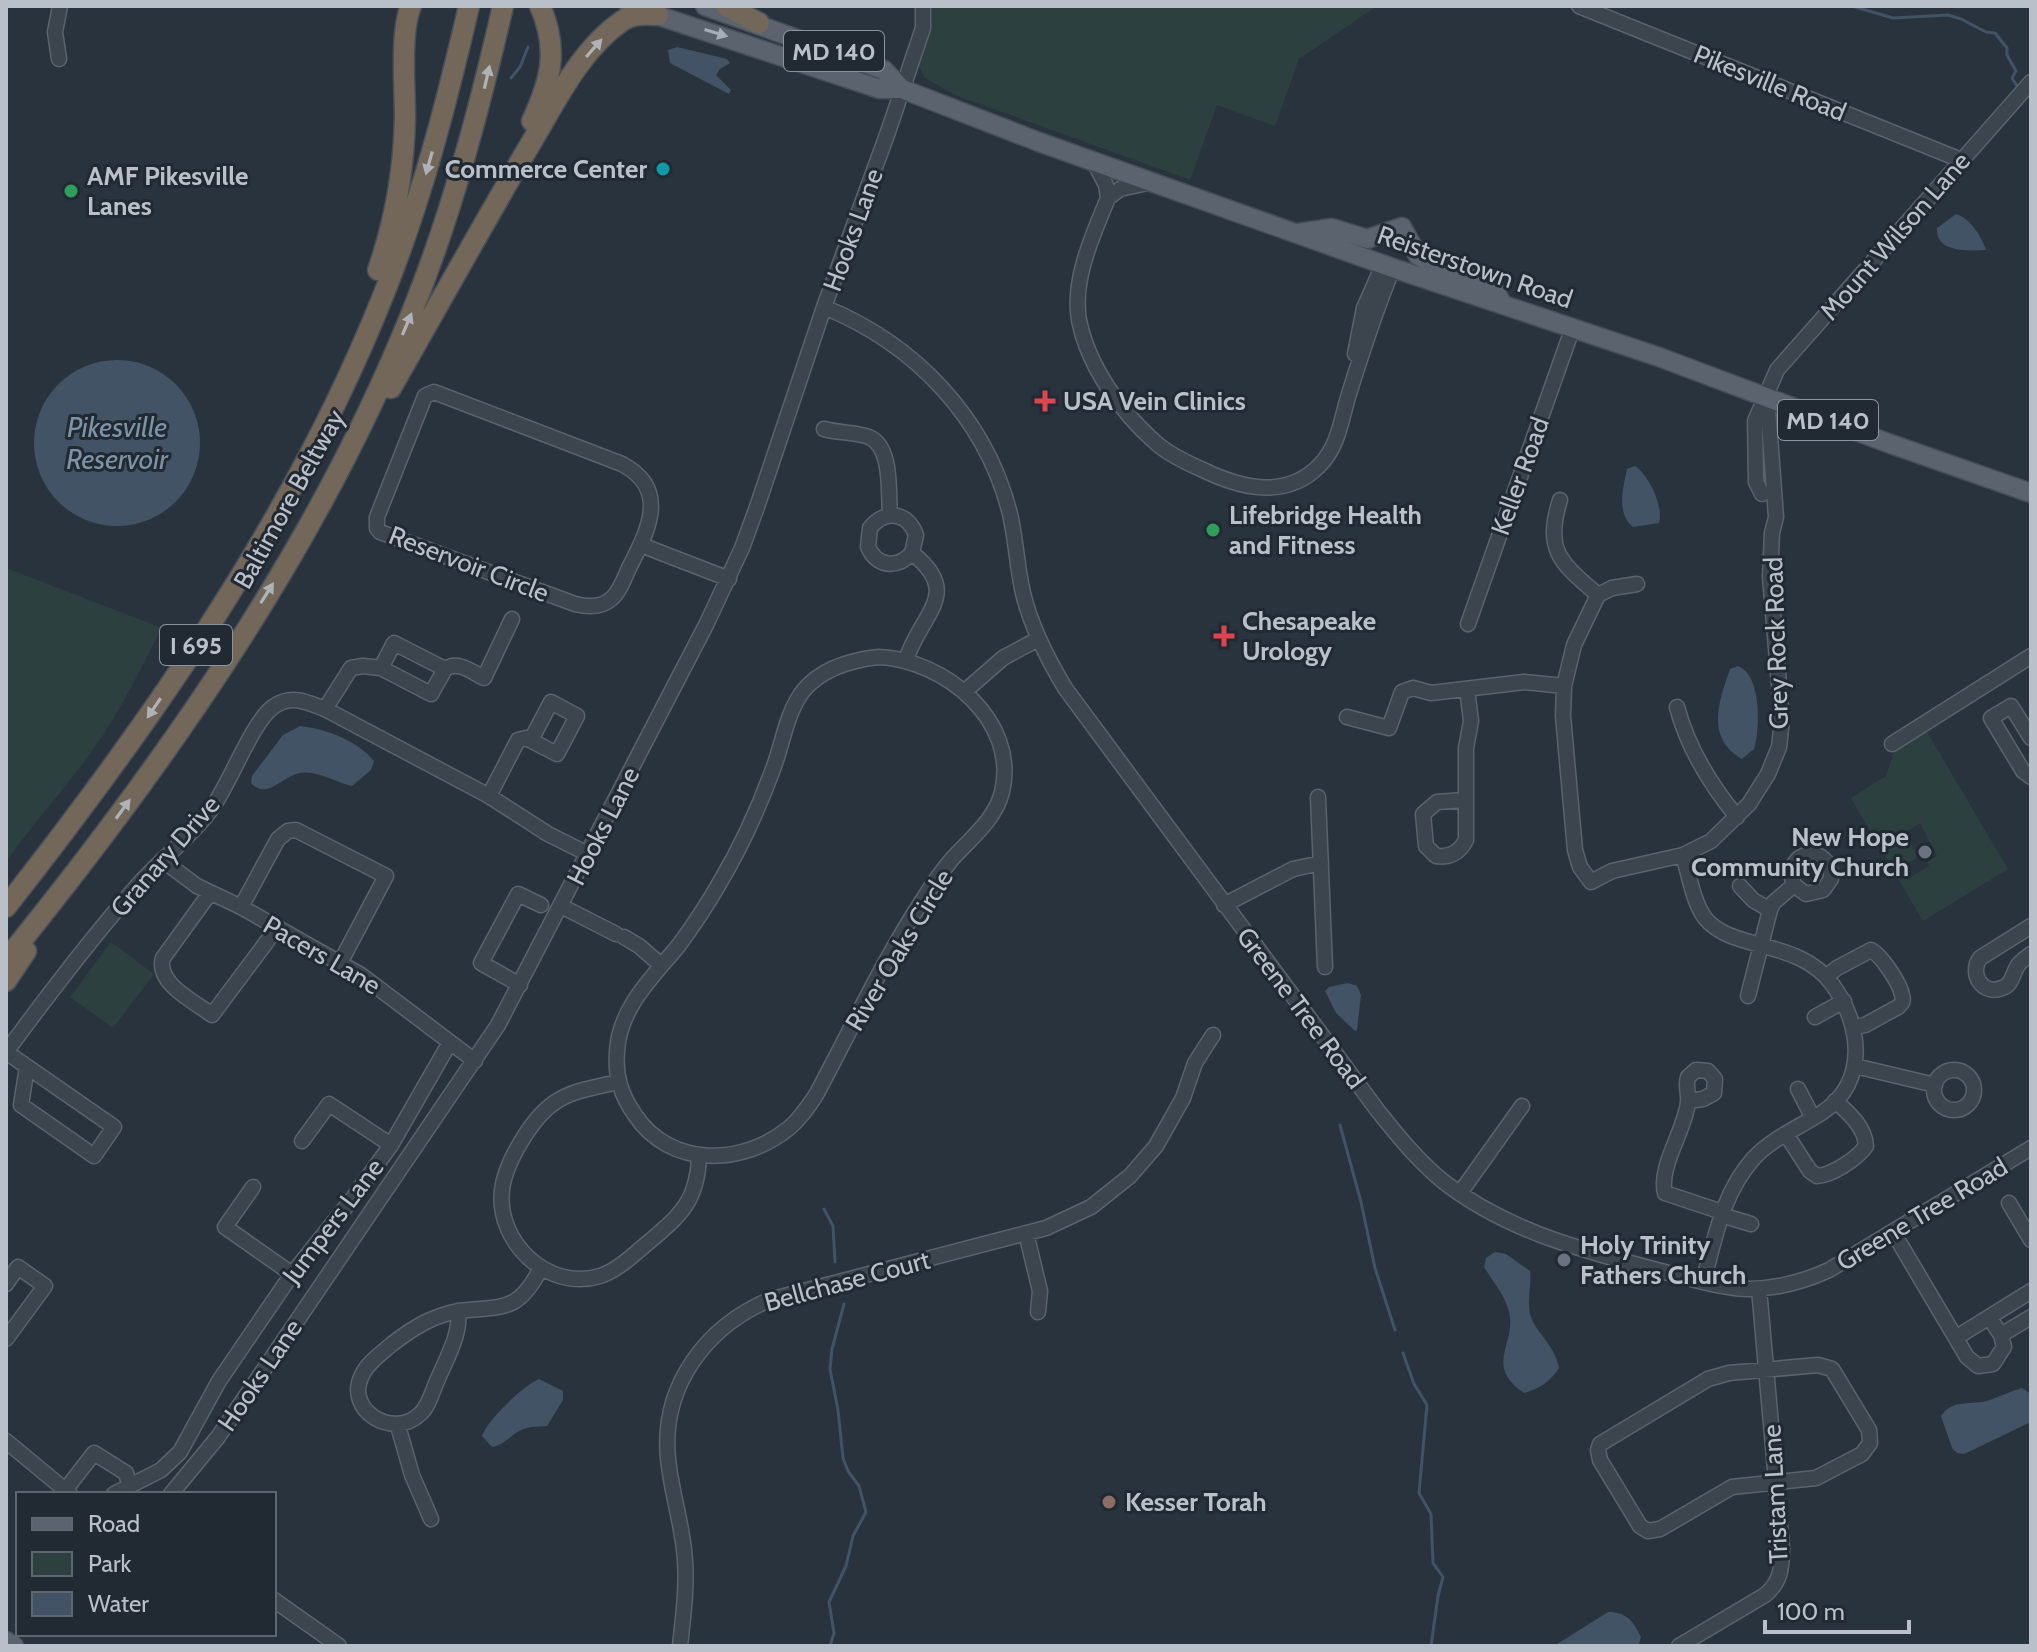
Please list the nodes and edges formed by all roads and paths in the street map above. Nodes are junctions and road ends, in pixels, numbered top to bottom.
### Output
1 (60, 6) edge
2 (392, 6) edge
3 (411, 6) edge
4 (469, 6) edge
5 (503, 6) edge
6 (540, 6) edge
7 (629, 6) edge
8 (705, 6) edge
9 (726, 6) edge
10 (923, 6) edge
11 (1579, 6) edge
12 (658, 15) junction
13 (759, 23) junction
14 (405, 55) junction
15 (59, 59) dead end
16 (2031, 82) edge
17 (902, 89) junction
18 (1961, 160) junction
19 (1094, 162) junction
20 (1153, 182) junction
21 (1108, 198) junction
22 (478, 232) junction
23 (1297, 233) junction
24 (1388, 266) junction
25 (1503, 305) junction
26 (824, 307) junction
27 (1573, 327) junction
28 (1767, 396) junction
29 (1755, 421) junction
30 (325, 426) junction
31 (824, 429) dead end
32 (351, 446) junction
33 (2031, 493) edge
34 (1762, 494) junction
35 (1560, 500) dead end
36 (890, 515) junction
37 (1772, 533) junction
38 (641, 545) junction
39 (912, 553) junction
40 (729, 579) junction
41 (1637, 584) dead end
42 (1598, 595) junction
43 (512, 619) dead end
44 (1468, 624) dead end
45 (1038, 639) junction
46 (2031, 656) edge
47 (906, 660) junction
48 (381, 668) junction
49 (445, 669) junction
50 (1564, 686) junction
51 (1467, 689) junction
52 (964, 692) junction
53 (1677, 707) dead end
54 (325, 709) junction
55 (1347, 717) dead end
56 (2031, 738) edge
57 (531, 740) dead end
58 (1892, 744) dead end
59 (2031, 777) edge
60 (489, 796) junction
61 (1318, 797) dead end
62 (1465, 800) dead end
63 (1737, 817) junction
64 (49, 852) junction
65 (588, 854) junction
66 (1683, 855) junction
67 (162, 860) junction
68 (1321, 863) junction
69 (77, 872) junction
70 (1794, 885) dead end
71 (1740, 886) dead end
72 (210, 893) junction
73 (6, 897) edge
74 (541, 905) dead end
75 (1224, 905) junction
76 (561, 906) junction
77 (6, 907) edge
78 (241, 907) junction
79 (1770, 910) junction
80 (2031, 926) edge
81 (277, 928) junction
82 (1761, 944) junction
83 (2031, 954) edge
84 (6, 960) edge
85 (340, 963) junction
86 (661, 965) junction
87 (1325, 967) dead end
88 (1826, 977) junction
89 (6, 981) edge
90 (520, 985) junction
91 (1748, 996) dead end
92 (1844, 1001) junction
93 (1815, 1017) dead end
94 (1854, 1027) junction
95 (1213, 1035) dead end
96 (449, 1044) junction
97 (6, 1052) edge
98 (475, 1061) junction
99 (1855, 1066) junction
100 (27, 1067) junction
101 (618, 1082) junction
102 (1935, 1085) dead end
103 (1798, 1089) dead end
104 (1688, 1101) dead end
105 (1835, 1101) junction
106 (1522, 1106) dead end
107 (1813, 1118) junction
108 (1786, 1134) junction
109 (302, 1141) dead end
110 (391, 1145) junction
111 (2031, 1148) edge
112 (699, 1155) junction
113 (253, 1187) dead end
114 (1460, 1193) junction
115 (2009, 1203) dead end
116 (1722, 1214) junction
117 (1751, 1224) dead end
118 (1893, 1232) junction
119 (1026, 1233) junction
120 (2031, 1240) edge
121 (541, 1268) junction
122 (292, 1274) junction
123 (1703, 1282) junction
124 (6, 1284) edge
125 (1759, 1289) junction
126 (2031, 1291) edge
127 (458, 1311) junction
128 (1038, 1312) dead end
129 (1989, 1317) junction
130 (2031, 1317) edge
131 (2001, 1335) junction
132 (1957, 1337) junction
133 (6, 1339) edge
134 (1766, 1370) junction
135 (398, 1426) junction
136 (6, 1441) edge
137 (1776, 1481) junction
138 (130, 1488) junction
139 (68, 1491) edge
140 (119, 1492) edge
141 (173, 1492) edge
142 (431, 1519) dead end
143 (276, 1601) edge
144 (339, 1646) edge
145 (680, 1646) edge
146 (1679, 1646) edge

1 - 15 street
2 - 14 highway
3 - 14 highway
4 -> 30 highway, Baltimore Beltway / I 695
32 -> 5 highway, Baltimore Beltway / I 695
6 - 22 highway
7 - 12 main road, Reisterstown Road / MD 140
8 - 13 main road, Reisterstown Road / MD 140
9 - 13 highway
10 - 17 street, Hooks Lane
11 - 18 street, Pikesville Road
12 -> 17 main road, Reisterstown Road / MD 140
22 -> 12 highway
13 - 17 main road, Reisterstown Road / MD 140
14 - 30 highway
16 - 18 street, Mount Wilson Lane
17 - 19 main road, Reisterstown Road / MD 140
17 - 26 street, Hooks Lane
18 - 28 street, Mount Wilson Lane
19 - 20 main road, Reisterstown Road / MD 140
19 - 21 street
20 - 21 street
20 - 23 main road, Reisterstown Road / MD 140
21 - 24 street
22 - 32 highway
23 - 24 main road, Reisterstown Road / MD 140
23 - 25 main road
24 - 25 main road, Reisterstown Road / MD 140
25 - 27 main road, Reisterstown Road / MD 140
26 - 40 street, Hooks Lane
26 - 45 street, Greene Tree Road
27 - 28 main road, Reisterstown Road / MD 140
27 - 44 street, Keller Road
28 - 29 street, Grey Rock Road
28 - 33 main road, Reisterstown Road / MD 140
28 - 37 street, Grey Rock Road
29 - 34 street, Grey Rock Road
29 - 34 street, Grey Rock Road
30 -> 64 highway, Baltimore Beltway / I 695
31 - 36 street
69 -> 32 highway, Baltimore Beltway / I 695
34 - 37 street, Grey Rock Road
35 - 42 street
36 - 39 street
36 - 39 street
37 - 63 street, Grey Rock Road
38 - 38 street, Reservoir Circle
38 - 40 street
39 - 47 street
40 - 65 street, Hooks Lane
41 - 42 street
42 - 50 street
43 - 49 street
45 - 52 street
45 - 75 street, Greene Tree Road
46 - 58 street
47 - 52 street, River Oaks Circle
47 - 86 street, River Oaks Circle
48 - 49 street
48 - 49 street
48 - 54 street
50 - 51 street
50 - 66 street, Grey Rock Road
51 - 55 street
51 - 62 street
52 - 112 street, River Oaks Circle
53 - 63 street
54 - 60 street, Granary Drive
54 - 67 street, Granary Drive
56 - 59 street
57 - 60 street
60 - 65 street, Granary Drive
61 - 68 street
63 - 66 street, Grey Rock Road
64 - 73 highway
64 - 77 highway, Baltimore Beltway / I 695
65 - 76 street, Hooks Lane
66 - 82 street
67 - 72 street, Pacers Lane
67 - 97 street, Granary Drive
68 - 75 street
68 - 87 street
69 - 84 highway, Baltimore Beltway / I 695
69 - 89 highway
70 - 79 street
71 - 79 street
72 - 78 street, Pacers Lane
72 - 81 street
74 - 90 street
75 - 114 street, Greene Tree Road
76 - 86 street
76 - 90 street, Hooks Lane
78 - 81 street, Pacers Lane
78 - 85 street
79 - 82 street
80 - 83 street
81 - 85 street, Pacers Lane
82 - 88 street
82 - 91 street
85 - 96 street, Pacers Lane
86 - 101 street, River Oaks Circle
88 - 92 street
88 - 94 street
90 - 98 street, Hooks Lane
92 - 93 street
92 - 94 street
94 - 99 street
95 - 119 street, Bellchase Court
96 - 98 street, Pacers Lane
96 - 110 street, Jumpers Lane
97 - 100 street
98 - 141 street, Hooks Lane
99 - 102 street
99 - 105 street
100 - 100 street
101 - 112 street, River Oaks Circle
101 - 121 street
103 - 107 street
104 - 116 street
105 - 107 street
105 - 108 street
106 - 114 street
107 - 108 street
108 - 116 street
109 - 110 street
110 - 122 street, Jumpers Lane
111 - 118 street, Greene Tree Road
112 - 121 street
113 - 122 street
114 - 123 street, Greene Tree Road
115 - 120 street
116 - 117 street
116 - 123 street
118 - 125 street, Greene Tree Road
118 - 132 street
119 - 128 street
119 - 145 street, Bellchase Court
121 - 127 street
122 - 138 street, Jumpers Lane
123 - 125 street, Greene Tree Road
124 - 133 street
125 - 134 street, Tristam Lane
126 - 129 street
127 - 135 street
127 - 135 street
129 - 131 street
129 - 132 street
130 - 131 street
131 - 132 street
134 - 137 street, Tristam Lane
134 - 137 street
134 - 137 street
135 - 142 street
136 - 139 street
137 - 146 street, Tristam Lane
138 - 139 street
138 - 140 street, Jumpers Lane
143 - 144 street

